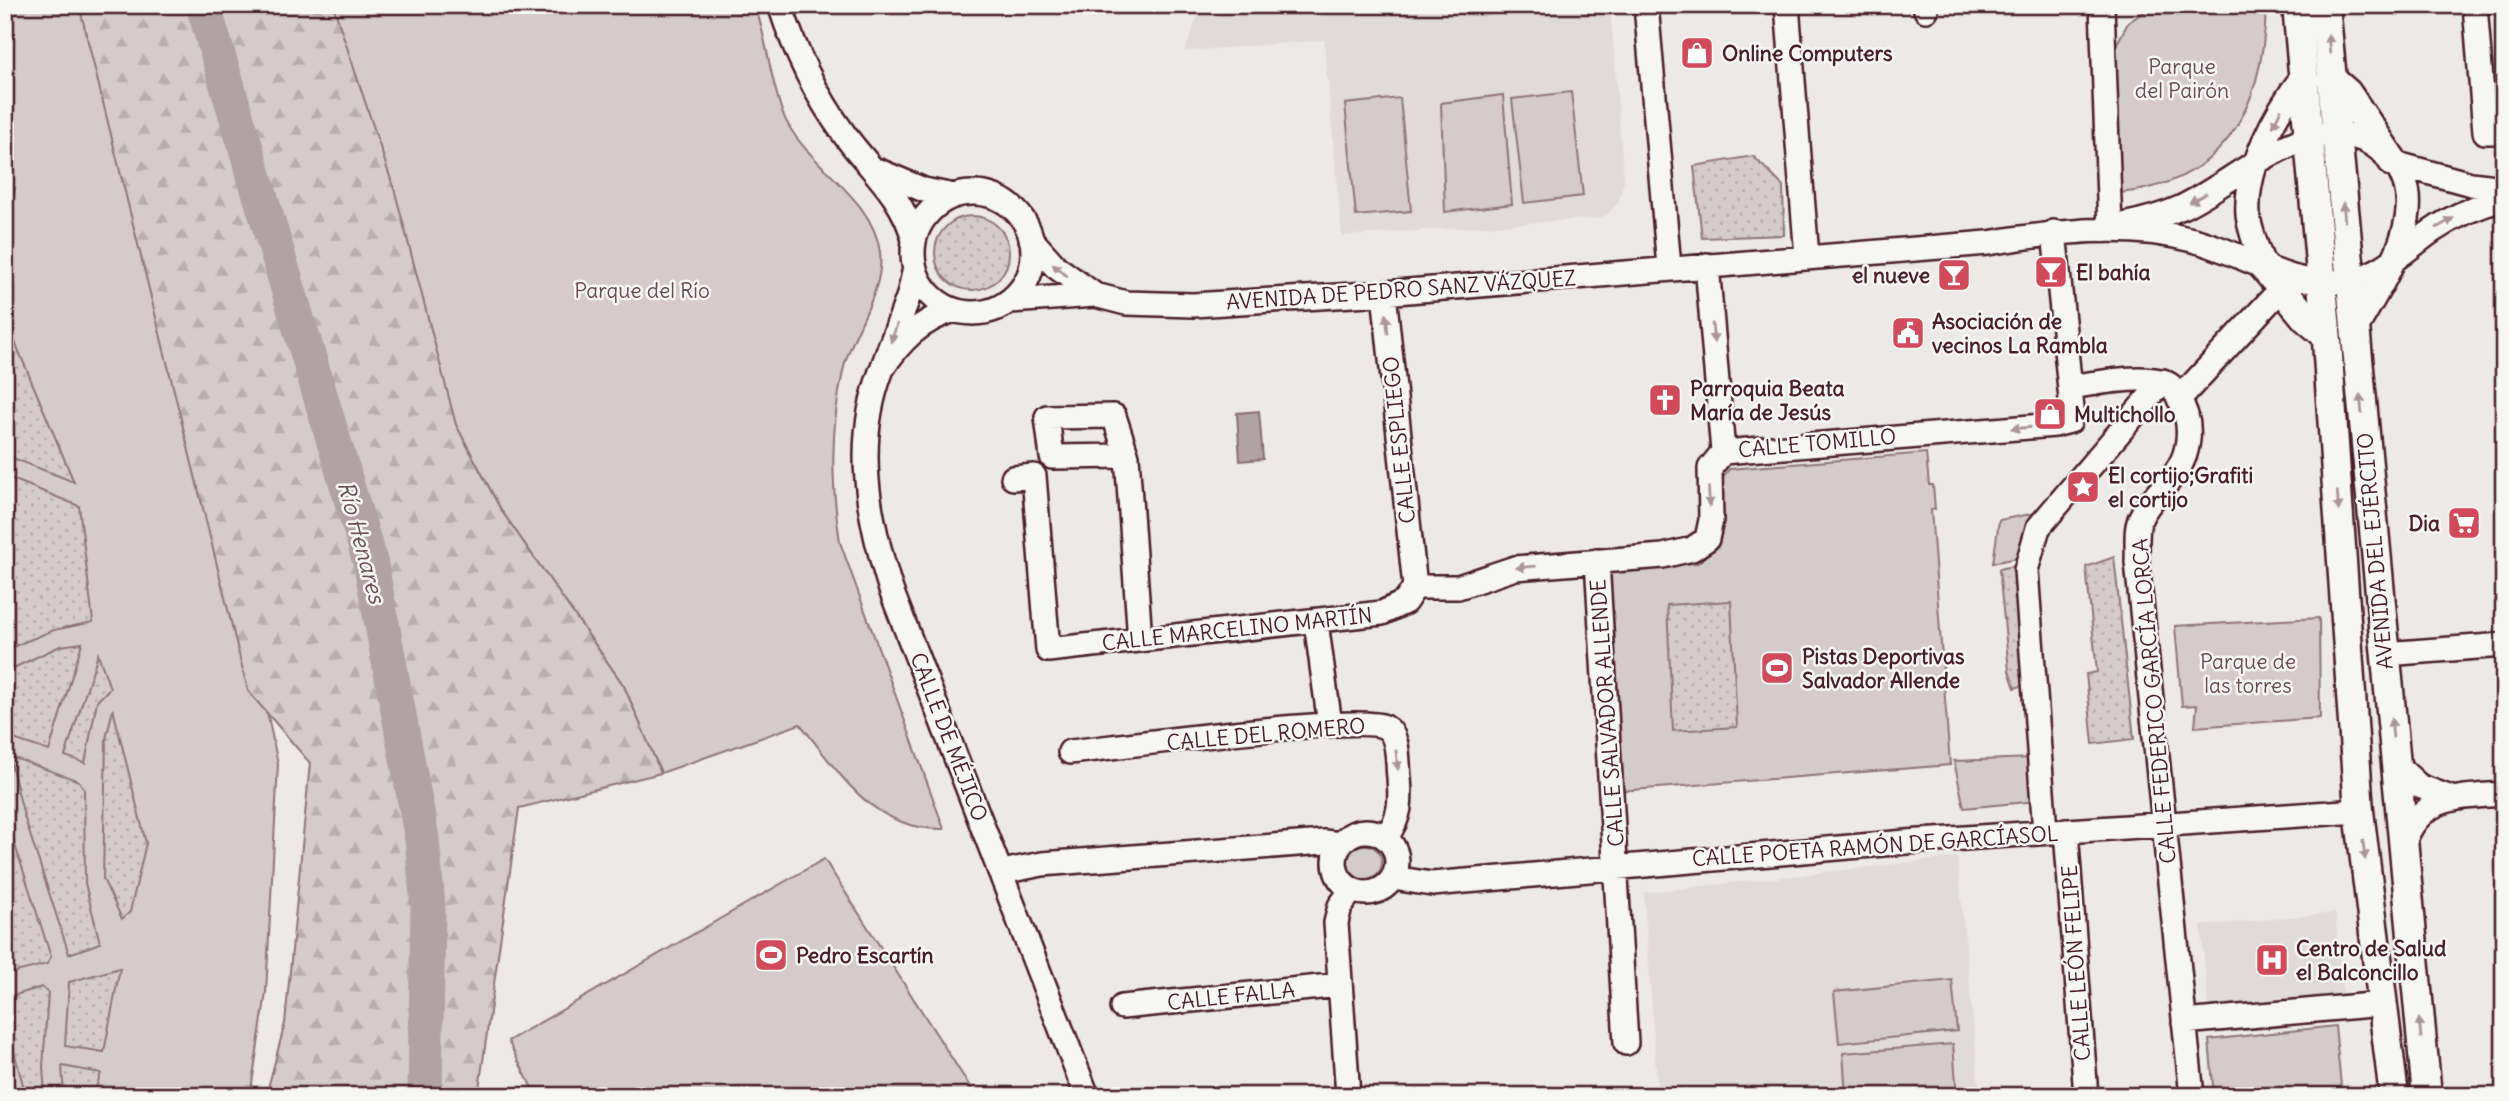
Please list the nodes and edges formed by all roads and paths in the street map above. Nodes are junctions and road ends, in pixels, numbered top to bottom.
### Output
1 (780, 5) edge
2 (1646, 5) edge
3 (1787, 5) edge
4 (2102, 5) edge
5 (2297, 5) edge
6 (2325, 5) edge
7 (2475, 5) edge
8 (2303, 76) junction
9 (2332, 79) junction
10 (2504, 132) edge
11 (2323, 135) junction
12 (2394, 163) junction
13 (2256, 164) junction
14 (876, 169) junction
15 (2504, 188) edge
16 (954, 196) junction
17 (2504, 199) edge
18 (2110, 228) junction
19 (2054, 232) junction
20 (1031, 239) junction
21 (915, 240) junction
22 (1807, 257) junction
23 (2393, 261) junction
24 (1707, 265) junction
25 (1669, 267) junction
26 (2264, 267) junction
27 (915, 268) junction
28 (2350, 280) junction
29 (2321, 282) junction
30 (2281, 289) junction
31 (1384, 293) junction
32 (1095, 295) junction
33 (1010, 301) junction
34 (954, 310) junction
35 (2354, 332) junction
36 (2326, 335) junction
37 (882, 369) junction
38 (2163, 381) junction
39 (2070, 387) junction
40 (2179, 398) junction
41 (1723, 452) junction
42 (1127, 456) dead end
43 (1013, 478) dead end
44 (1597, 561) junction
45 (1415, 587) junction
46 (1316, 622) junction
47 (1140, 640) junction
48 (2504, 645) edge
49 (2385, 654) junction
50 (1330, 725) junction
51 (1070, 752) dead end
52 (2395, 764) junction
53 (2504, 794) edge
54 (2451, 798) junction
55 (2359, 811) junction
56 (2164, 824) junction
57 (2056, 832) junction
58 (1386, 837) junction
59 (1340, 844) junction
60 (2403, 846) junction
61 (1617, 866) junction
62 (1002, 872) junction
63 (1393, 878) junction
64 (1352, 890) junction
65 (1340, 985) junction
66 (2382, 1004) junction
67 (1122, 1007) dead end
68 (2185, 1022) junction
69 (1626, 1043) dead end
70 (1087, 1096) edge
71 (1348, 1096) edge
72 (2086, 1096) edge
73 (2192, 1096) edge
74 (2394, 1096) edge
75 (2427, 1096) edge

1 - 14 street
2 - 25 street
3 - 22 street
4 - 18 street
5 - 8 main road, AVENIDA DEL EJÉRCITO
9 -> 6 main road, AVENIDA DEL EJÉRCITO
7 - 10 street
8 - 11 main road, AVENIDA DEL EJÉRCITO
8 -> 13 street
9 - 11 main road, AVENIDA DEL EJÉRCITO
9 - 12 main road
11 - 12 street
11 - 13 street, AVENIDA DE PEDRO SANZ VÁZQUEZ
28 -> 11 main road, AVENIDA DEL EJÉRCITO
11 - 29 main road, AVENIDA DEL EJÉRCITO
12 - 15 street
12 - 23 street
13 -> 18 street, AVENIDA DE PEDRO SANZ VÁZQUEZ
13 - 26 street
14 - 16 street
14 - 21 street
16 - 20 street
16 - 21 street
23 -> 17 street
18 - 19 street, AVENIDA DE PEDRO SANZ VÁZQUEZ
18 - 26 street, AVENIDA DE PEDRO SANZ VÁZQUEZ
19 - 22 street, AVENIDA DE PEDRO SANZ VÁZQUEZ
19 - 39 street, CALLE TOMILLO
32 -> 20 street, AVENIDA DE PEDRO SANZ VÁZQUEZ
20 - 33 street
21 - 27 street
22 - 24 street, AVENIDA DE PEDRO SANZ VÁZQUEZ
23 - 28 street, AVENIDA DE PEDRO SANZ VÁZQUEZ
23 - 35 street
24 - 25 street, AVENIDA DE PEDRO SANZ VÁZQUEZ
24 -> 41 street
25 - 31 street, AVENIDA DE PEDRO SANZ VÁZQUEZ
26 - 29 street, AVENIDA DE PEDRO SANZ VÁZQUEZ
26 - 30 main road
27 - 34 street
27 -> 37 street, CALLE DE MÉJICO
28 - 29 street, AVENIDA DE PEDRO SANZ VÁZQUEZ
28 - 35 main road, AVENIDA DEL EJÉRCITO
29 - 36 main road, AVENIDA DEL EJÉRCITO
30 - 36 main road
30 - 40 street
31 - 32 street, AVENIDA DE PEDRO SANZ VÁZQUEZ
45 -> 31 street, CALLE ESPLIEGO
32 - 33 street, AVENIDA DE PEDRO SANZ VÁZQUEZ
33 - 34 street
34 - 37 street, CALLE DE MÉJICO
49 -> 35 main road, AVENIDA DEL EJÉRCITO
36 -> 55 main road, AVENIDA DEL EJÉRCITO
37 - 62 street, CALLE DE MÉJICO
38 - 39 street
38 - 40 street
38 - 57 street, CALLE LEÓN FELIPE
39 -> 41 street, CALLE TOMILLO
40 - 56 street, CALLE FEDERICO GARCÍA LORCA
41 -> 44 street, CALLE TOMILLO
42 - 47 street
43 - 47 street, CALLE MARCELINO MARTÍN
44 -> 45 street, CALLE TOMILLO
44 - 61 street, CALLE SALVADOR ALLENDE
45 - 46 street, CALLE MARCELINO MARTÍN
46 - 47 street, CALLE MARCELINO MARTÍN
46 - 50 street
48 - 49 street
52 -> 49 main road, AVENIDA DEL EJÉRCITO
50 - 51 street, CALLE DEL ROMERO
50 -> 58 street, CALLE DEL ROMERO
52 - 54 street
52 - 60 main road, AVENIDA DEL EJÉRCITO
53 - 54 street
54 - 60 street
55 - 56 street, CALLE POETA RAMÓN DE GARCÍASOL
55 -> 66 main road, AVENIDA DEL EJÉRCITO
56 - 57 street, CALLE POETA RAMÓN DE GARCÍASOL
56 - 68 street, CALLE FEDERICO GARCÍA LORCA
57 - 61 street, CALLE POETA RAMÓN DE GARCÍASOL
57 - 72 street, CALLE LEÓN FELIPE
58 - 59 street
58 - 63 street
59 - 62 street
59 - 64 street
75 -> 60 main road, AVENIDA DEL EJÉRCITO
61 - 63 street, CALLE POETA RAMÓN DE GARCÍASOL
61 - 69 street, CALLE SALVADOR ALLENDE
62 - 70 street, CALLE DE MÉJICO
63 - 64 street
64 - 65 street
65 - 67 street, CALLE FALLA
65 - 71 street
66 - 68 street
66 - 74 main road, AVENIDA DEL EJÉRCITO
68 - 73 street, CALLE FEDERICO GARCÍA LORCA

